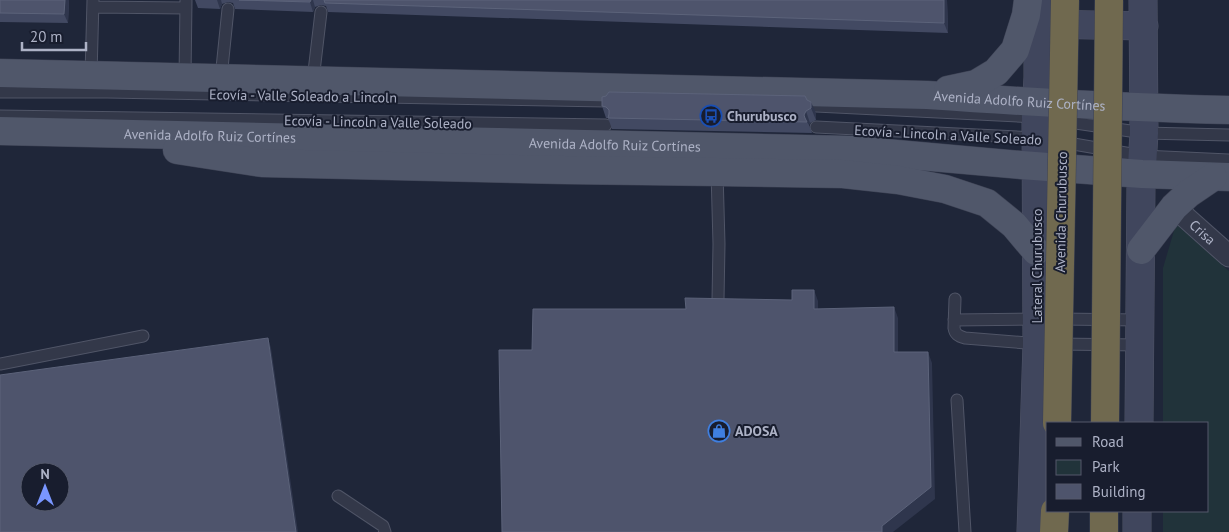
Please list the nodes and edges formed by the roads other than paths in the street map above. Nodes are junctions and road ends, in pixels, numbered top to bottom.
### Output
1 (1065, 0) edge
2 (1109, 0) edge
3 (93, 3) edge
4 (186, 4) edge
5 (1035, 8) edge
6 (228, 9) dead end
7 (321, 12) dead end
8 (1144, 13) edge
9 (0, 72) edge
10 (91, 75) junction
11 (185, 77) junction
12 (221, 78) junction
13 (313, 80) junction
14 (0, 92) edge
15 (927, 95) junction
16 (606, 101) edge
17 (816, 106) dead end
18 (1229, 110) edge
19 (0, 116) edge
20 (606, 125) edge
21 (1044, 125) junction
22 (816, 128) dead end
23 (0, 131) edge
24 (62, 133) junction
25 (1229, 135) edge
26 (1143, 142) junction
27 (1036, 165) junction
28 (1224, 171) edge
29 (717, 172) junction
30 (1174, 207) junction
31 (1141, 250) junction
32 (1036, 251) junction
33 (1229, 256) edge
34 (955, 299) dead end
35 (718, 300) edge
36 (954, 320) junction
37 (1037, 332) junction
38 (1140, 332) junction
39 (143, 336) dead end
40 (0, 364) edge
41 (957, 400) dead end
42 (1056, 422) edge
43 (1105, 422) edge
44 (1139, 422) edge
45 (338, 496) dead end
46 (1055, 512) edge
47 (1104, 512) edge
48 (1137, 512) edge
49 (385, 532) edge
50 (965, 532) edge
51 (1031, 532) edge
52 (1054, 532) edge
53 (1104, 532) edge
54 (1137, 532) edge

1 - 42 highway, Avenida Churubusco, bridge
2 - 43 highway, bridge
3 - 4 lane
3 - 10 lane
4 - 11 lane
5 - 8 street
5 - 15 main road
5 - 21 street, Lateral Churubusco
6 - 12 lane
7 - 13 lane
8 - 26 street
9 - 10 main road, Avenida Adolfo Ruiz Cortínes
10 - 11 main road, Avenida Adolfo Ruiz Cortínes
11 - 12 main road, Avenida Adolfo Ruiz Cortínes
12 - 13 main road, Avenida Adolfo Ruiz Cortínes
13 - 15 main road, Avenida Adolfo Ruiz Cortínes
14 - 16 lane, Ecovía - Valle Soleado a Lincoln
15 - 21 main road, Avenida Adolfo Ruiz Cortínes
17 - 21 lane
18 - 26 main road, Avenida Adolfo Ruiz Cortínes
19 - 20 lane, Ecovía - Lincoln a Valle Soleado
21 - 22 lane, Ecovía - Lincoln a Valle Soleado
21 - 26 main road, Avenida Adolfo Ruiz Cortínes
21 - 26 lane, Ecovía - Lincoln a Valle Soleado
21 - 27 street, Lateral Churubusco
23 - 24 main road, Avenida Adolfo Ruiz Cortínes
24 - 27 main road, Avenida Adolfo Ruiz Cortínes
24 - 29 main road
25 - 26 lane
26 - 27 main road, Avenida Adolfo Ruiz Cortínes
26 - 28 main road, Avenida Adolfo Ruiz Cortínes
26 - 31 street
27 - 32 street, Lateral Churubusco
28 - 30 main road
29 - 32 main road
29 - 35 lane
30 - 31 main road
30 - 33 street, Crisa
31 - 38 street
32 - 37 street, Lateral Churubusco
34 - 36 lane
36 - 37 lane
36 - 37 lane
37 - 38 lane
37 - 38 lane
37 - 51 street, Lateral Churubusco
38 - 44 street
39 - 40 lane
41 - 50 lane
45 - 49 lane
46 - 52 highway
47 - 53 highway
48 - 54 street

